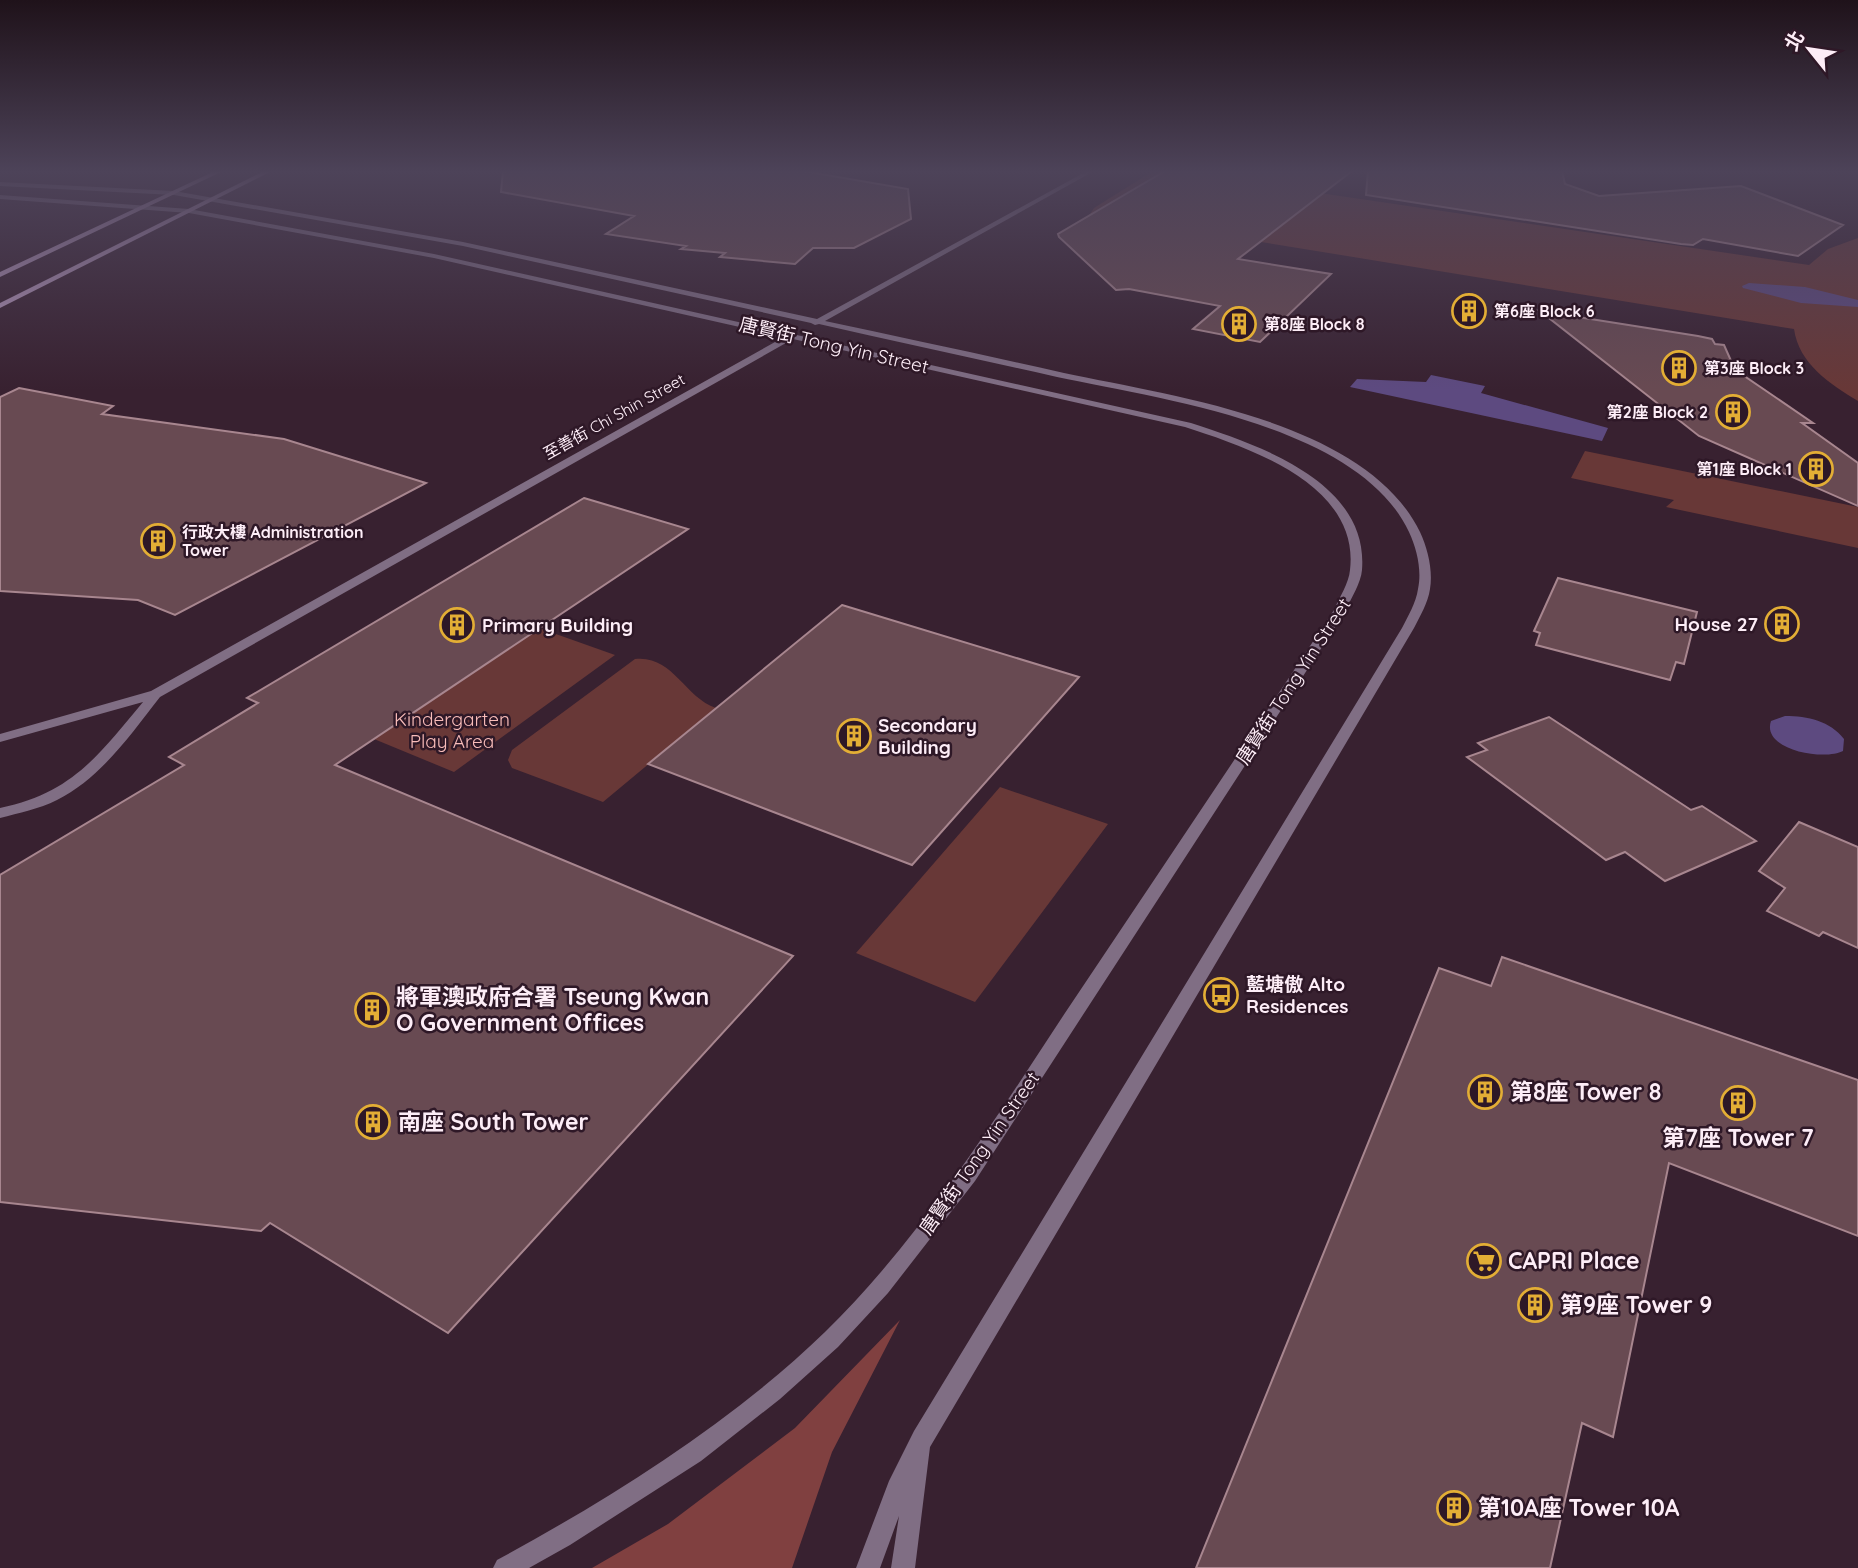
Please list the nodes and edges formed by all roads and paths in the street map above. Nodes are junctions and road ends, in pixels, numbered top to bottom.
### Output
1 (66, 244) edge
2 (123, 244) edge
3 (370, 244) edge
4 (464, 244) edge
5 (958, 244) edge
6 (0, 275) edge
7 (0, 306) edge
8 (817, 322) junction
9 (792, 336) junction
10 (156, 694) junction
11 (0, 738) edge
12 (0, 813) edge
13 (922, 1438) junction
14 (505, 1568) edge
15 (868, 1568) edge
16 (903, 1568) edge

1 - 6 main road
2 - 7 main road
3 - 9 street, 唐賢街 Tong Yin Street
4 - 8 street, 唐賢街 Tong Yin Street
5 - 8 street, 至善街 Chi Shin Street
8 - 9 street, 至善街 Chi Shin Street
8 - 13 street, 唐賢街 Tong Yin Street
9 - 10 street, 至善街 Chi Shin Street
9 - 14 street, 唐賢街 Tong Yin Street
10 - 11 street, 至善街 Chi Shin Street
10 - 12 street, 至善街 Chi Shin Street
13 - 15 street, 唐賢街 Tong Yin Street
13 - 16 street, 唐賢街 Tong Yin Street

